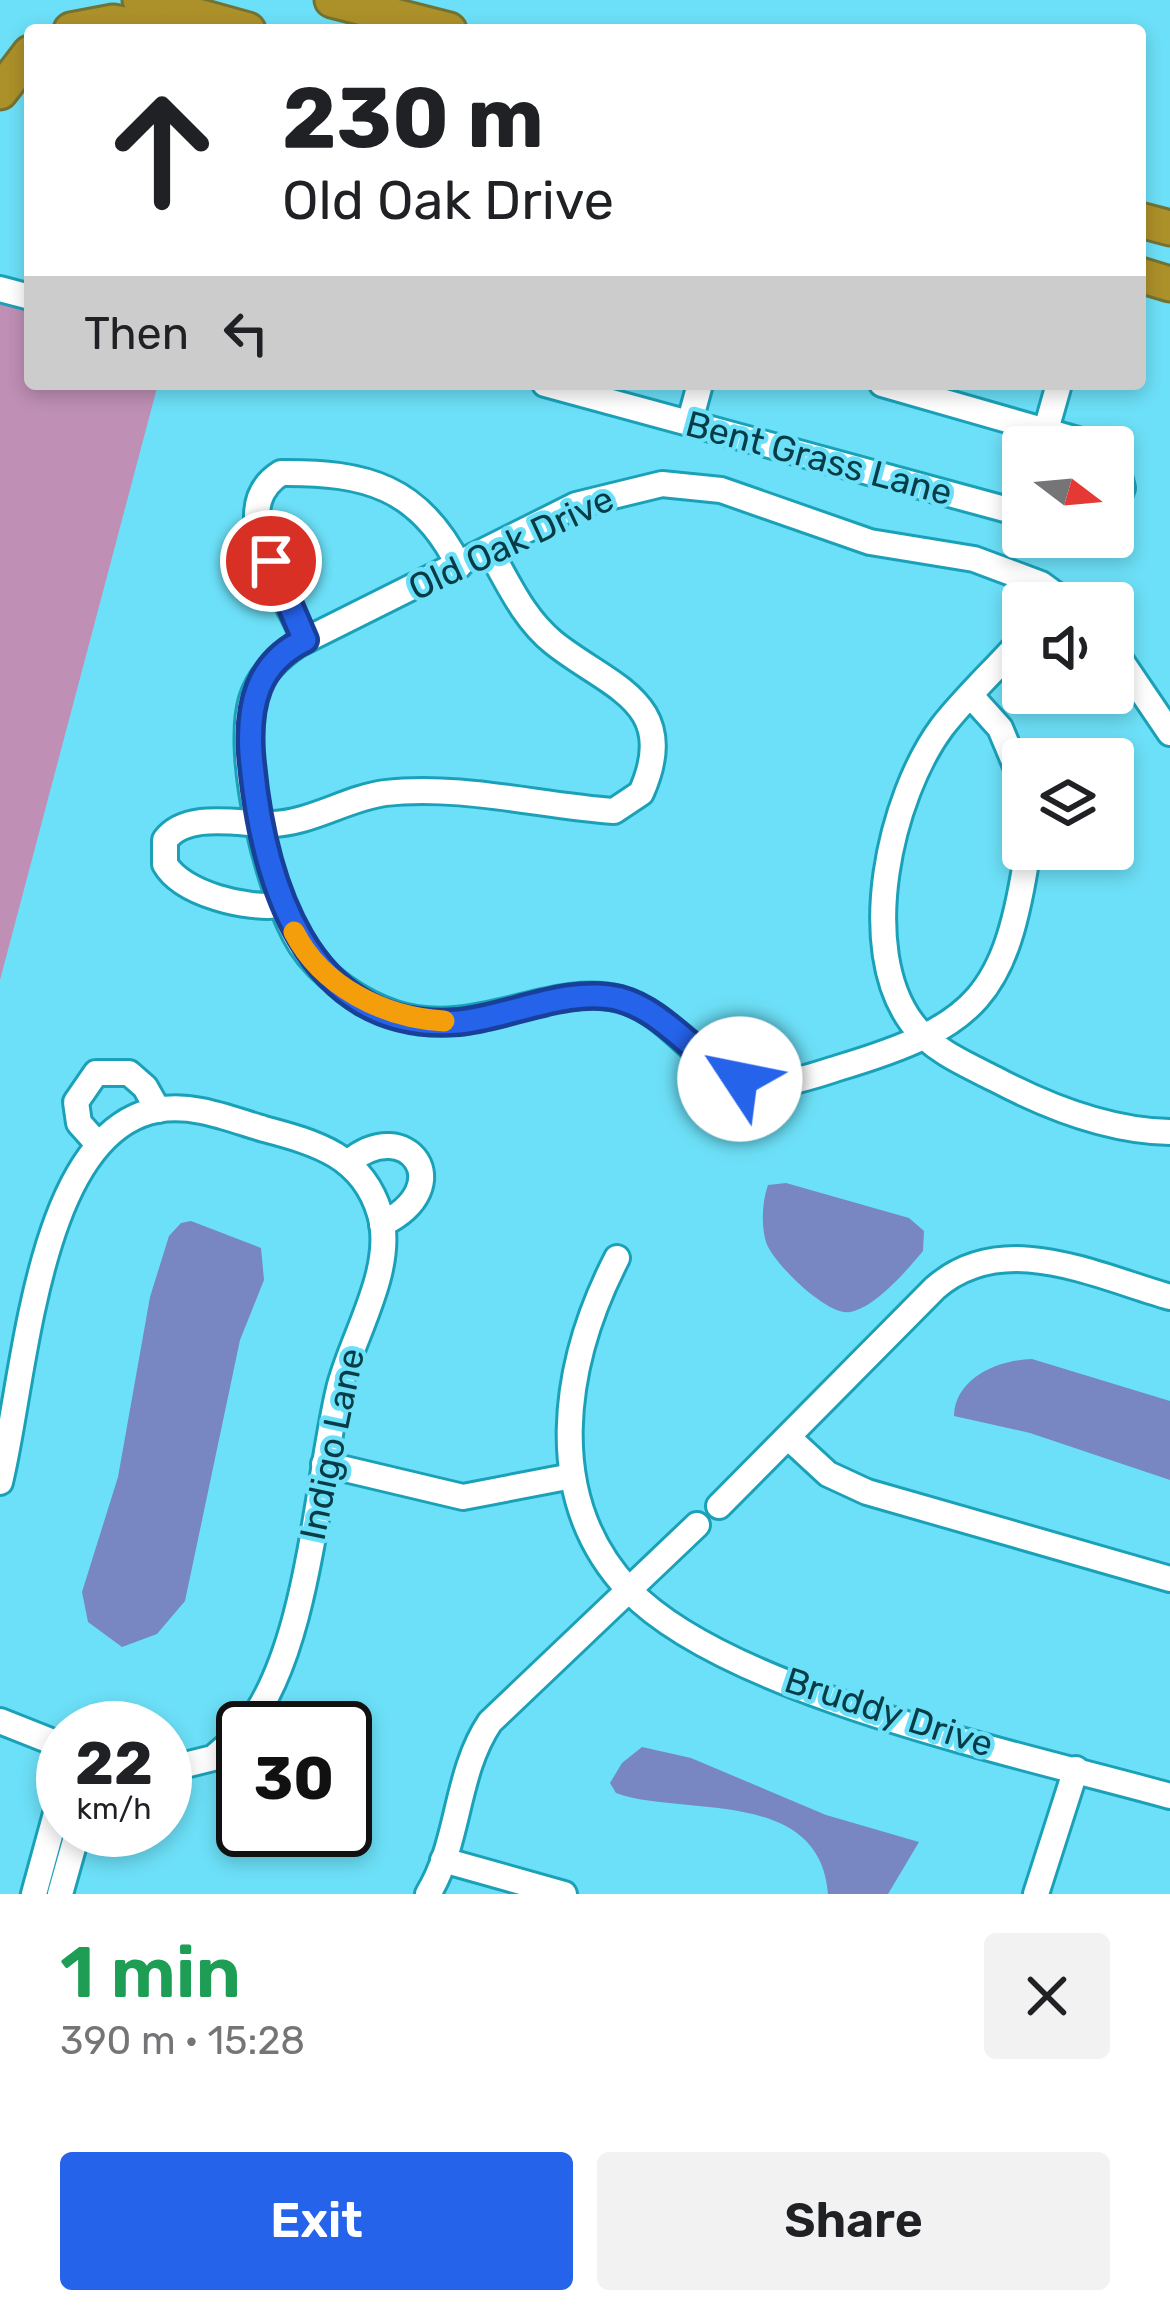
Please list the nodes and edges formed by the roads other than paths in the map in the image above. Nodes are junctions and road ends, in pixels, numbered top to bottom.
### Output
1 (140, 0) edge
2 (332, 0) edge
3 (386, 0) edge
4 (226, 24) edge
5 (426, 24) edge
6 (448, 24) edge
7 (24, 61) edge
8 (0, 92) edge
9 (568, 390) edge
10 (698, 390) edge
11 (917, 390) edge
12 (1057, 390) edge
13 (690, 422) junction
14 (1033, 426) edge
15 (1047, 426) edge
16 (1002, 508) edge
17 (490, 551) junction
18 (459, 566) junction
19 (1020, 582) edge
20 (305, 640) junction
21 (1002, 662) edge
22 (1134, 673) edge
23 (972, 697) junction
24 (1162, 704) edge
25 (1170, 733) edge
26 (1004, 738) edge
27 (260, 823) junction
28 (1023, 870) edge
29 (281, 905) junction
30 (925, 1037) junction
31 (158, 1110) junction
32 (1170, 1132) edge
33 (96, 1142) junction
34 (349, 1162) junction
35 (382, 1224) junction
36 (616, 1258) dead end
37 (1170, 1297) edge
38 (789, 1438) junction
39 (324, 1464) junction
40 (572, 1476) junction
41 (0, 1482) edge
42 (718, 1506) dead end
43 (697, 1526) dead end
44 (1170, 1579) edge
45 (627, 1587) junction
46 (260, 1701) edge
47 (0, 1721) edge
48 (36, 1735) edge
49 (1076, 1769) junction
50 (1170, 1796) edge
51 (44, 1857) edge
52 (70, 1857) edge
53 (443, 1860) junction
54 (34, 1894) edge
55 (60, 1894) edge
56 (428, 1894) edge
57 (564, 1894) edge
58 (1036, 1894) edge

1 - 4 highway
2 - 5 highway
3 - 6 highway
7 - 8 highway
9 - 13 street, Bent Grass Lane
10 - 13 street
11 - 14 street
12 - 15 street
13 - 16 street, Bent Grass Lane
17 - 18 street, Old Oak Drive
17 - 19 street, Old Oak Drive
17 - 27 street
18 - 20 street, Old Oak Drive
18 - 20 street
20 - 27 street, Old Oak Drive
21 - 23 street
22 - 24 street
23 - 26 street
23 - 30 street
24 - 25 street
27 - 29 street, Old Oak Drive
27 - 29 street
28 - 30 street, Old Oak Drive
29 - 30 street, Old Oak Drive
30 - 32 street
31 - 33 street
31 - 33 street
31 - 34 street
33 - 41 street
34 - 35 street
34 - 35 street
35 - 39 street, Indigo Lane
36 - 40 street, Bruddy Drive
37 - 38 street
38 - 42 street
38 - 44 street
39 - 40 street
39 - 46 street, Indigo Lane
40 - 45 street, Bruddy Drive
43 - 45 street
45 - 49 street, Bruddy Drive
45 - 53 street
47 - 48 street
49 - 50 street, Bruddy Drive
49 - 58 street
51 - 54 street
52 - 55 street
53 - 56 street
53 - 57 street

